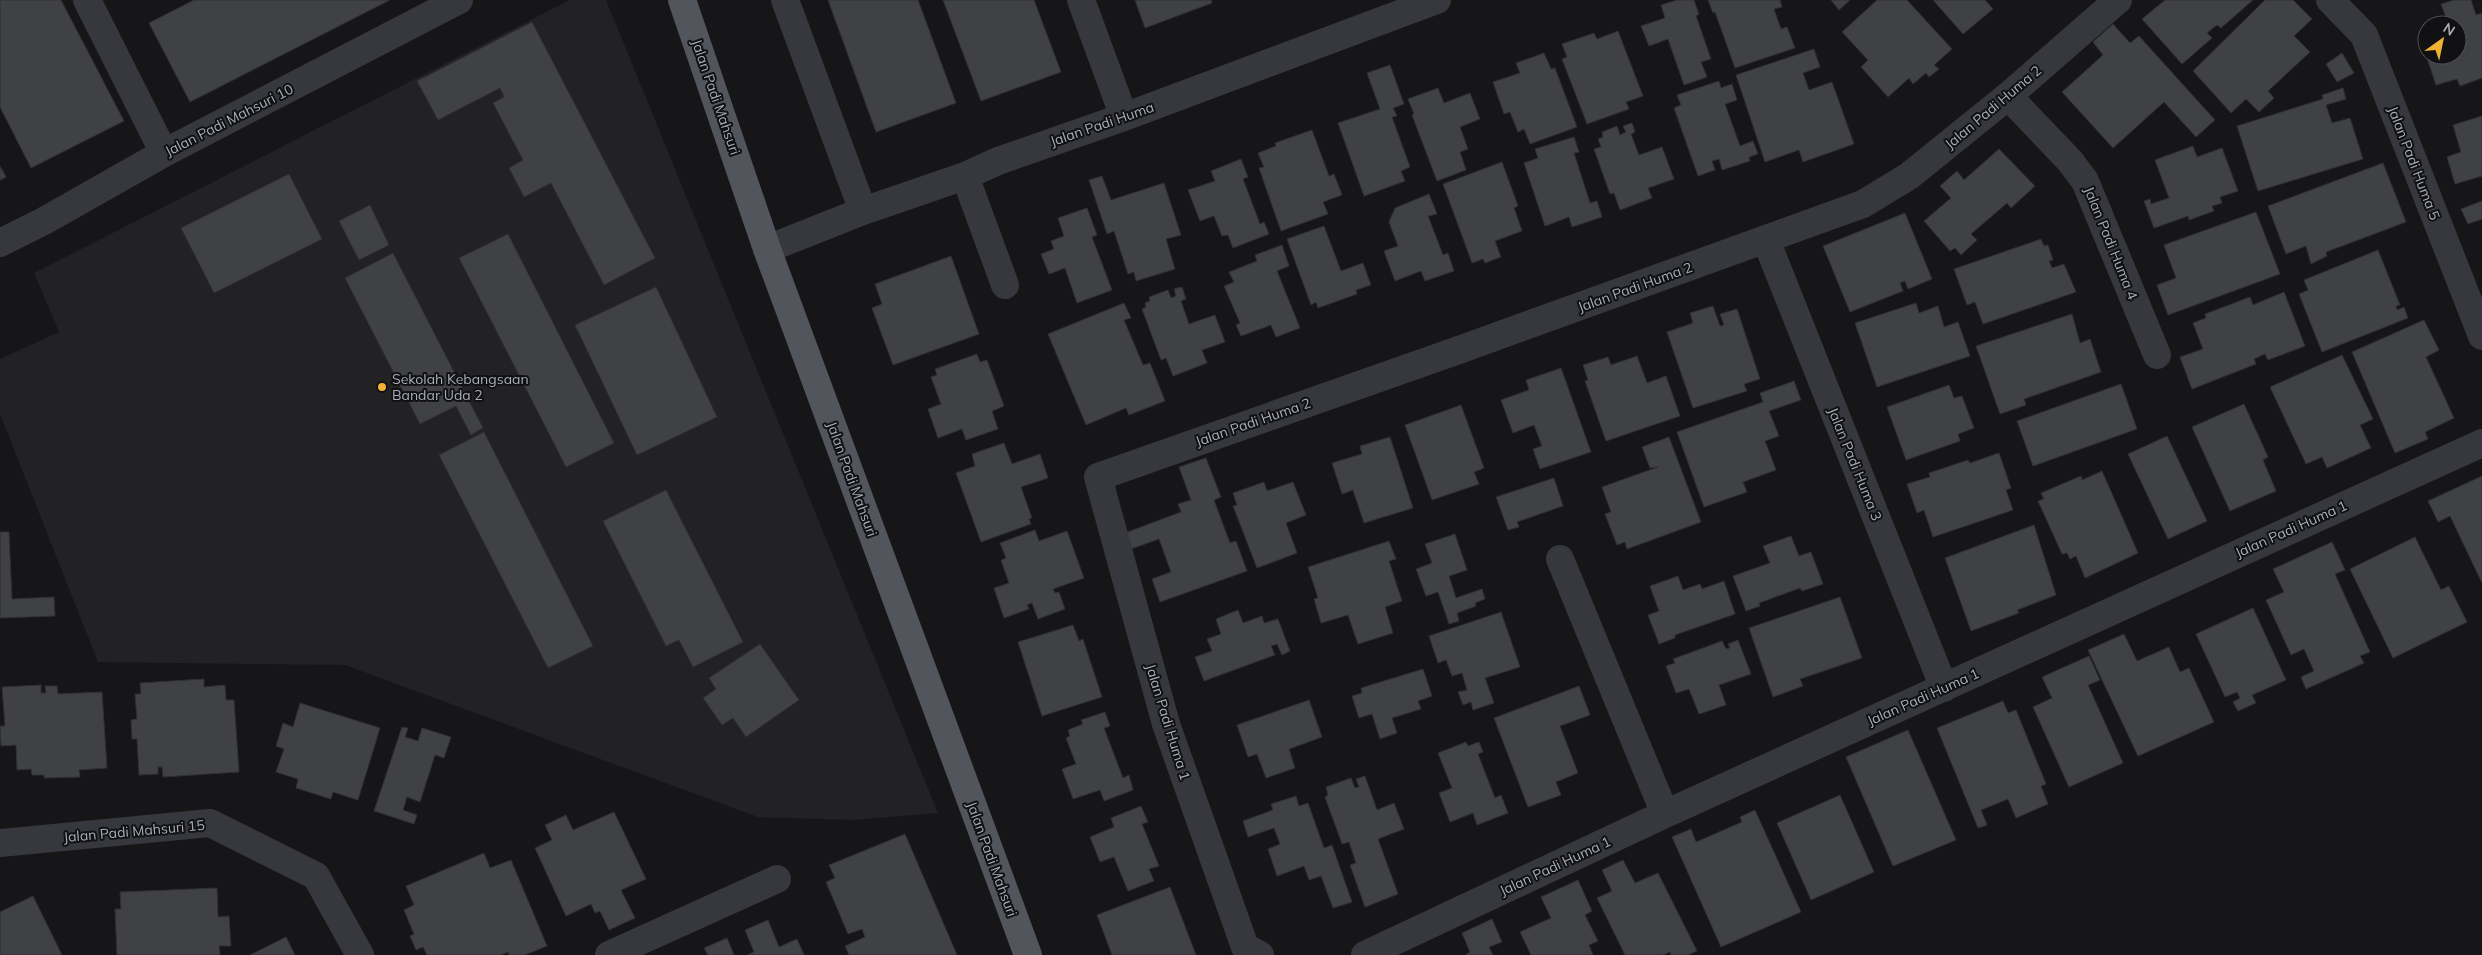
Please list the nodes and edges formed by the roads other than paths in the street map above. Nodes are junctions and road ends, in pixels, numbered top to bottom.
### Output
1 (87, 0) edge
2 (459, 0) edge
3 (682, 0) edge
4 (785, 0) edge
5 (1081, 0) edge
6 (1437, 0) edge
7 (2118, 0) edge
8 (2330, 0) edge
9 (1390, 8) edge
10 (2008, 96) junction
11 (1124, 117) junction
12 (164, 153) junction
13 (965, 176) junction
14 (863, 211) junction
15 (1766, 240) junction
16 (0, 243) edge
17 (767, 249) junction
18 (1005, 285) dead end
19 (2482, 336) edge
20 (2157, 355) dead end
21 (2482, 443) edge
22 (1098, 477) joint
23 (1560, 559) dead end
24 (1944, 688) junction
25 (1665, 814) junction
26 (0, 844) edge
27 (777, 879) dead end
28 (360, 955) edge
29 (609, 955) edge
30 (1028, 955) edge
31 (1260, 955) edge
32 (1365, 955) edge

1 - 12 street
2 - 12 street, Jalan Padi Mahsuri 10
3 - 17 main road, Jalan Padi Mahsuri
4 - 14 street
5 - 11 street
6 - 9 street, Jalan Padi Huma
7 - 10 street, Jalan Padi Huma 2
8 - 19 street, Jalan Padi Huma 5
9 - 11 street, Jalan Padi Huma
10 - 15 street, Jalan Padi Huma 2
10 - 20 street, Jalan Padi Huma 4
11 - 13 street, Jalan Padi Huma
12 - 16 street, Jalan Padi Mahsuri 10
13 - 14 street, Jalan Padi Huma
13 - 18 street
14 - 17 street, Jalan Padi Huma
15 - 22 street, Jalan Padi Huma 2
15 - 24 street, Jalan Padi Huma 3
17 - 30 main road, Jalan Padi Mahsuri
21 - 24 street, Jalan Padi Huma 1
22 - 31 street, Jalan Padi Huma 1
23 - 25 street
24 - 25 street, Jalan Padi Huma 1
25 - 32 street, Jalan Padi Huma 1
26 - 28 street, Jalan Padi Mahsuri 15
27 - 29 street

